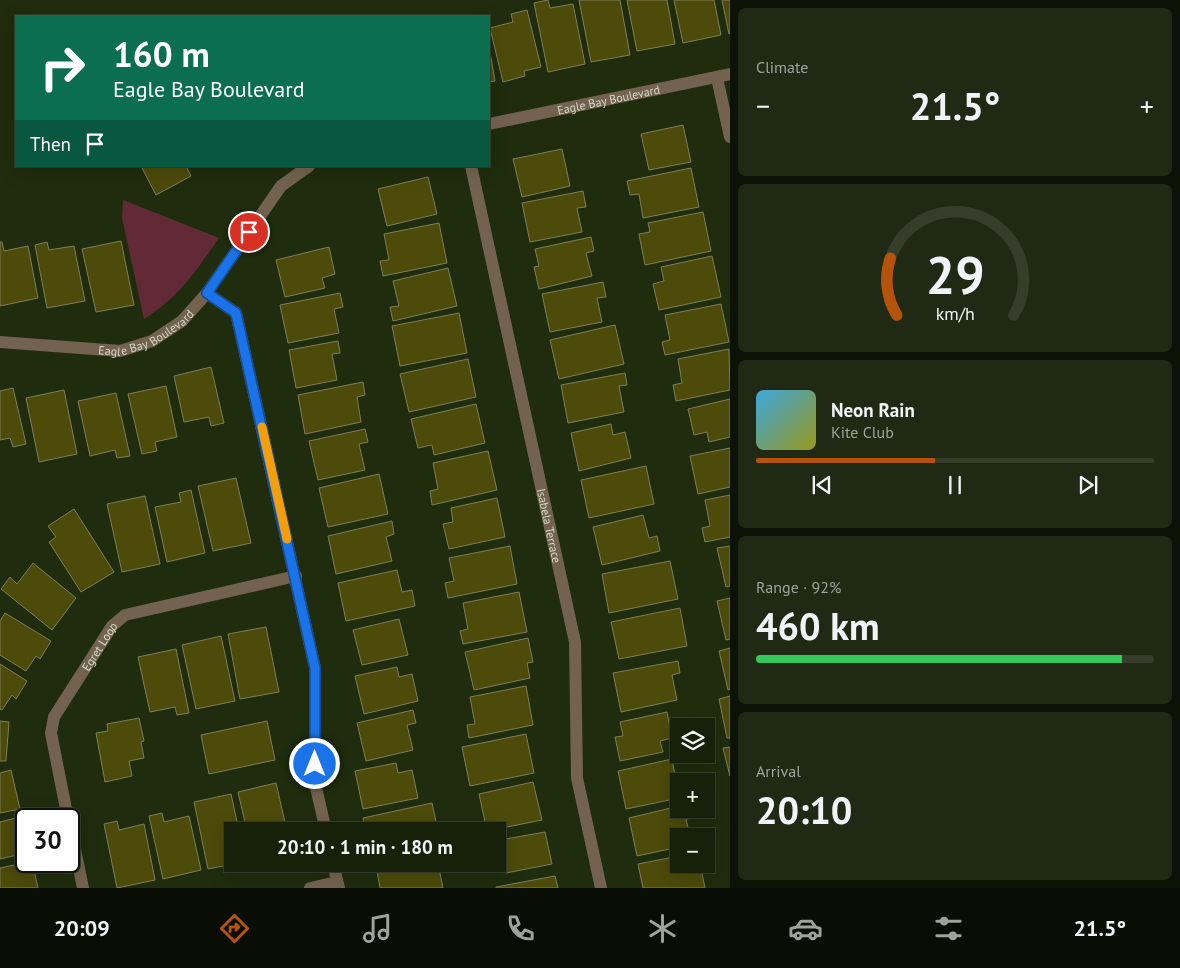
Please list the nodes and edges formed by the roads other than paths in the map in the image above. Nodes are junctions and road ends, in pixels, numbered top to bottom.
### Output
1 (730, 74) edge
2 (716, 78) junction
3 (490, 124) edge
4 (730, 137) edge
5 (308, 167) edge
6 (471, 167) edge
7 (207, 293) junction
8 (0, 342) edge
9 (296, 576) junction
10 (66, 808) edge
11 (324, 822) edge
12 (335, 872) edge
13 (80, 873) edge
14 (338, 885) edge
15 (83, 888) edge
16 (310, 888) edge
17 (601, 888) edge

1 - 2 street, Eagle Bay Boulevard
2 - 3 street, Eagle Bay Boulevard
2 - 4 street
5 - 7 street, Eagle Bay Boulevard
6 - 17 street, Isabela Terrace
7 - 8 street, Eagle Bay Boulevard
7 - 9 street
9 - 10 street, Egret Loop
9 - 11 street
12 - 14 street
13 - 15 street, Egret Loop
14 - 16 street

